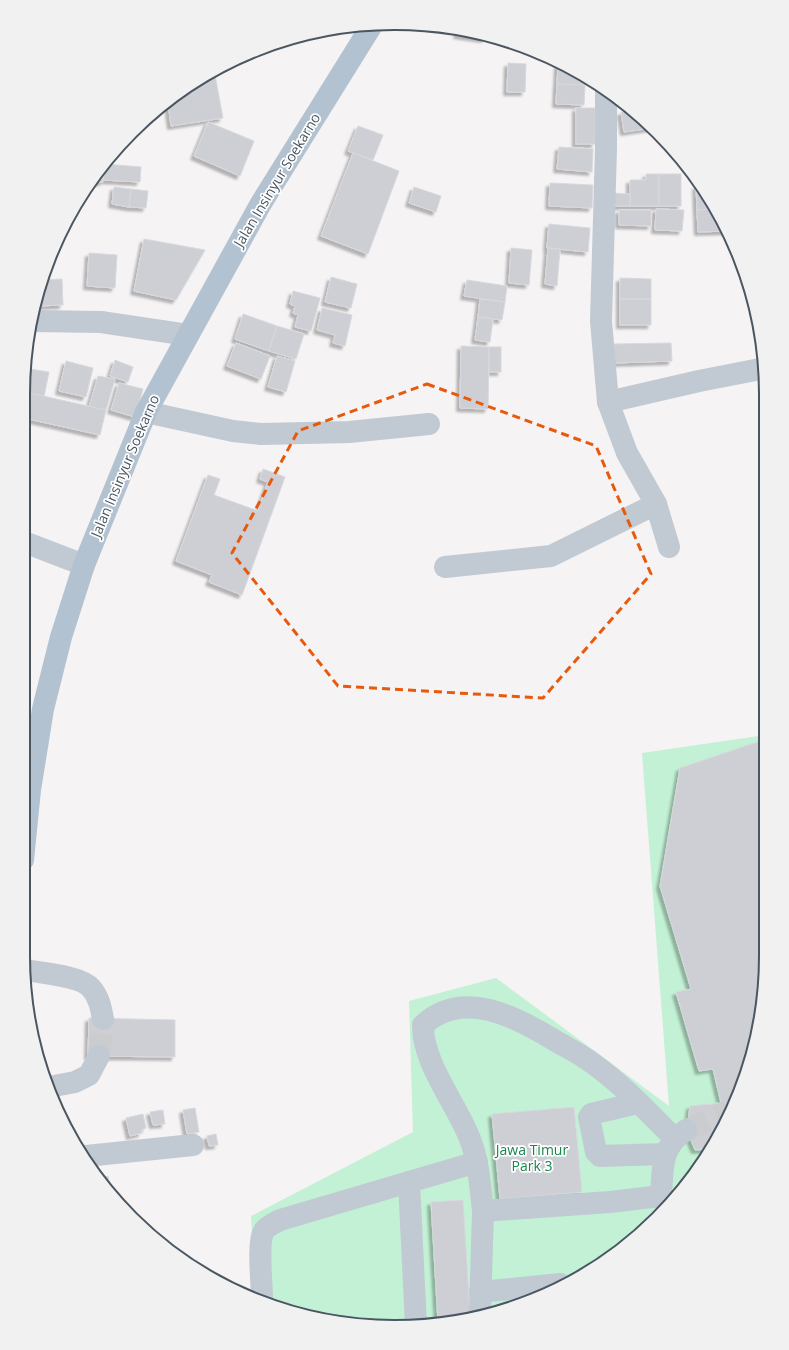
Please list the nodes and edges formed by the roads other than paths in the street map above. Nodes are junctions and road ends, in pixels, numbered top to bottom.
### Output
1 (368, 31) edge
2 (606, 98) edge
3 (37, 321) edge
4 (188, 335) junction
5 (758, 369) edge
6 (608, 402) junction
7 (146, 412) junction
8 (429, 424) dead end
9 (656, 504) junction
10 (30, 544) edge
11 (669, 547) dead end
12 (84, 565) junction
13 (445, 567) dead end
14 (30, 790) edge
15 (31, 971) edge
16 (103, 1019) tunnel mouth
17 (99, 1056) tunnel mouth
18 (54, 1086) edge
19 (638, 1103) junction
20 (675, 1140) junction
21 (193, 1145) dead end
22 (90, 1156) edge
23 (477, 1162) junction
24 (409, 1182) junction
25 (662, 1203) edge
26 (483, 1211) junction
27 (538, 1290) edge
28 (262, 1295) edge
29 (517, 1296) edge
30 (480, 1302) edge
31 (416, 1319) edge

1 - 4 main road, Jalan Insinyur Soekarno
2 - 6 street
3 - 4 street
4 - 7 main road, Jalan Insinyur Soekarno
5 - 6 street
6 - 9 street
7 - 8 street
7 - 12 main road, Jalan Insinyur Soekarno
9 - 11 street
9 - 13 street
10 - 12 street
12 - 14 main road, Jalan Insinyur Soekarno
15 - 16 street
17 - 18 street
19 - 20 street
19 - 20 street
19 - 23 street
20 - 25 street
21 - 22 street
23 - 24 street
23 - 26 street
24 - 28 street
24 - 31 street
25 - 26 street
26 - 30 street
27 - 29 street
29 - 30 street

